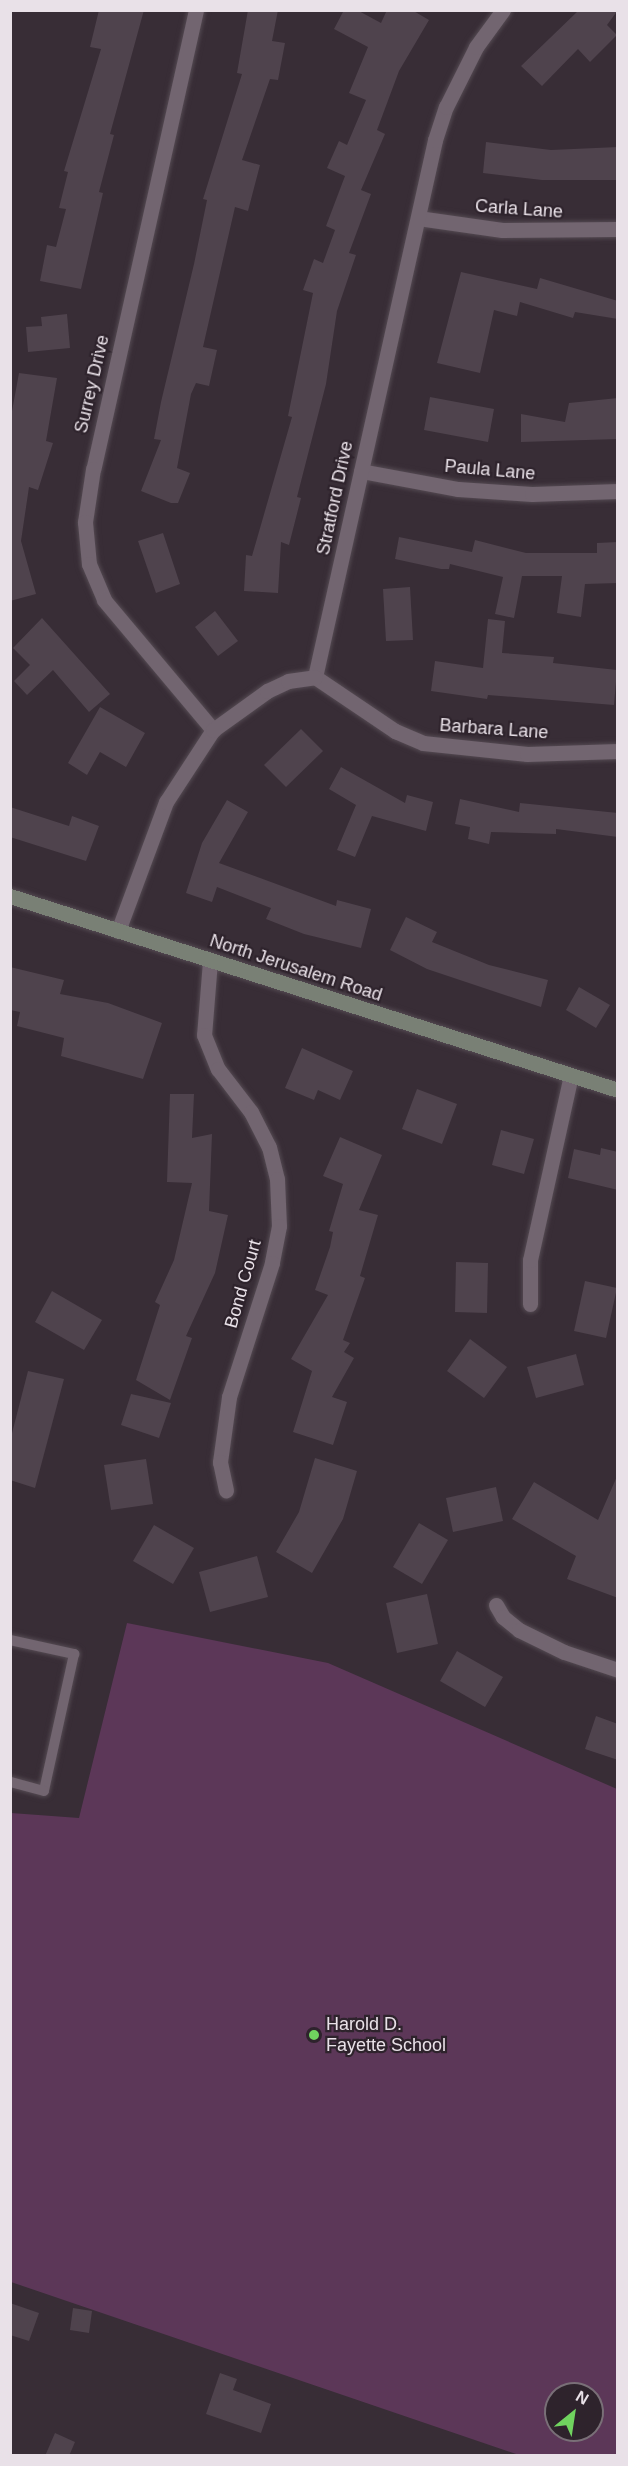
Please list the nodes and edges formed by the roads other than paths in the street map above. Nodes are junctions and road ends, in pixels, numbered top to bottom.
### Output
1 (196, 10) edge
2 (503, 10) edge
3 (418, 218) junction
4 (618, 229) edge
5 (361, 471) junction
6 (618, 491) edge
7 (315, 677) junction
8 (213, 730) junction
9 (618, 751) edge
10 (10, 896) edge
11 (118, 931) junction
12 (210, 961) junction
13 (571, 1074) junction
14 (618, 1090) edge
15 (530, 1304) dead end
16 (226, 1490) dead end
17 (496, 1605) dead end
18 (10, 1640) edge
19 (618, 1671) edge
20 (10, 1782) edge

1 - 8 street, Surrey Drive
2 - 3 street, Stratford Drive
3 - 4 street, Carla Lane
3 - 5 street, Stratford Drive
5 - 6 street, Paula Lane
5 - 7 street, Stratford Drive
7 - 8 street
7 - 9 street, Barbara Lane
8 - 11 street
10 - 11 main road, North Jerusalem Road
11 - 12 main road, North Jerusalem Road
12 - 13 main road, North Jerusalem Road
12 - 16 street, Bond Court
13 - 14 main road, North Jerusalem Road
13 - 15 street
17 - 19 street
18 - 20 lane

